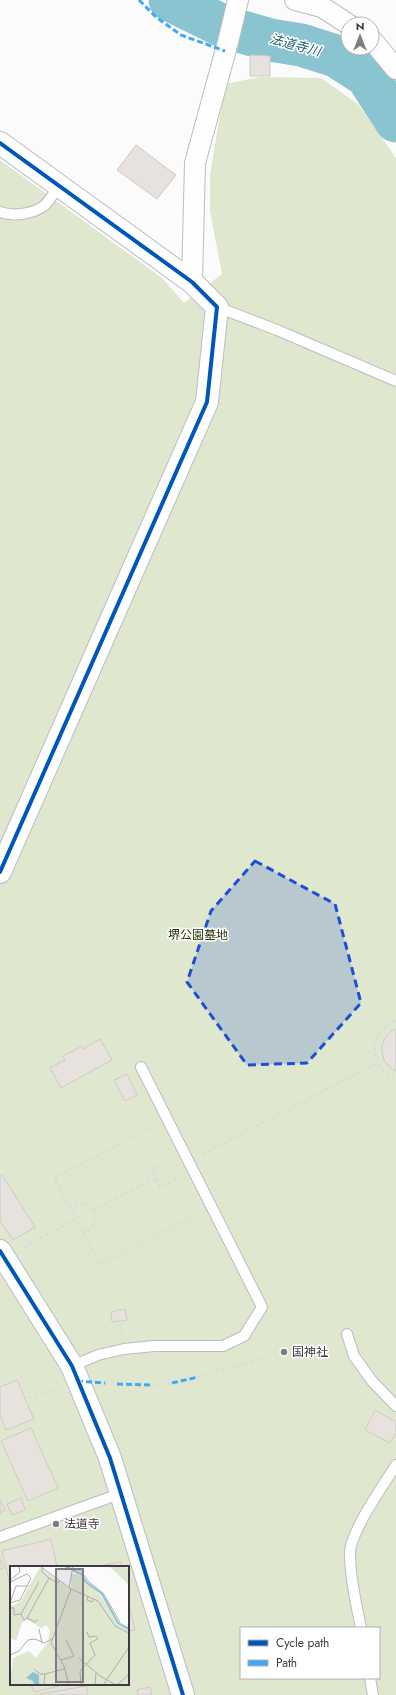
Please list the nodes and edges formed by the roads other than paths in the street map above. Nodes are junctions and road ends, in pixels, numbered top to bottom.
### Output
1 (238, 0) edge
2 (295, 0) edge
3 (340, 19) edge
4 (380, 50) edge
5 (396, 69) edge
6 (0, 144) edge
7 (59, 187) junction
8 (0, 212) edge
9 (192, 282) junction
10 (217, 307) junction
11 (396, 381) edge
12 (0, 872) edge
13 (141, 1067) dead end
14 (0, 1251) edge
15 (347, 1334) dead end
16 (72, 1366) junction
17 (396, 1406) edge
18 (396, 1465) edge
19 (122, 1493) junction
20 (0, 1538) edge
21 (360, 1627) edge
22 (370, 1679) edge
23 (183, 1695) edge
24 (373, 1695) edge

1 - 9 street
2 - 3 street
4 - 5 street
6 - 7 street
7 - 8 lane
7 - 9 street
9 - 10 street
10 - 11 lane
10 - 12 street
13 - 16 lane
14 - 16 street
15 - 17 lane
16 - 19 street
18 - 21 lane
19 - 20 lane
19 - 23 street
22 - 24 lane

